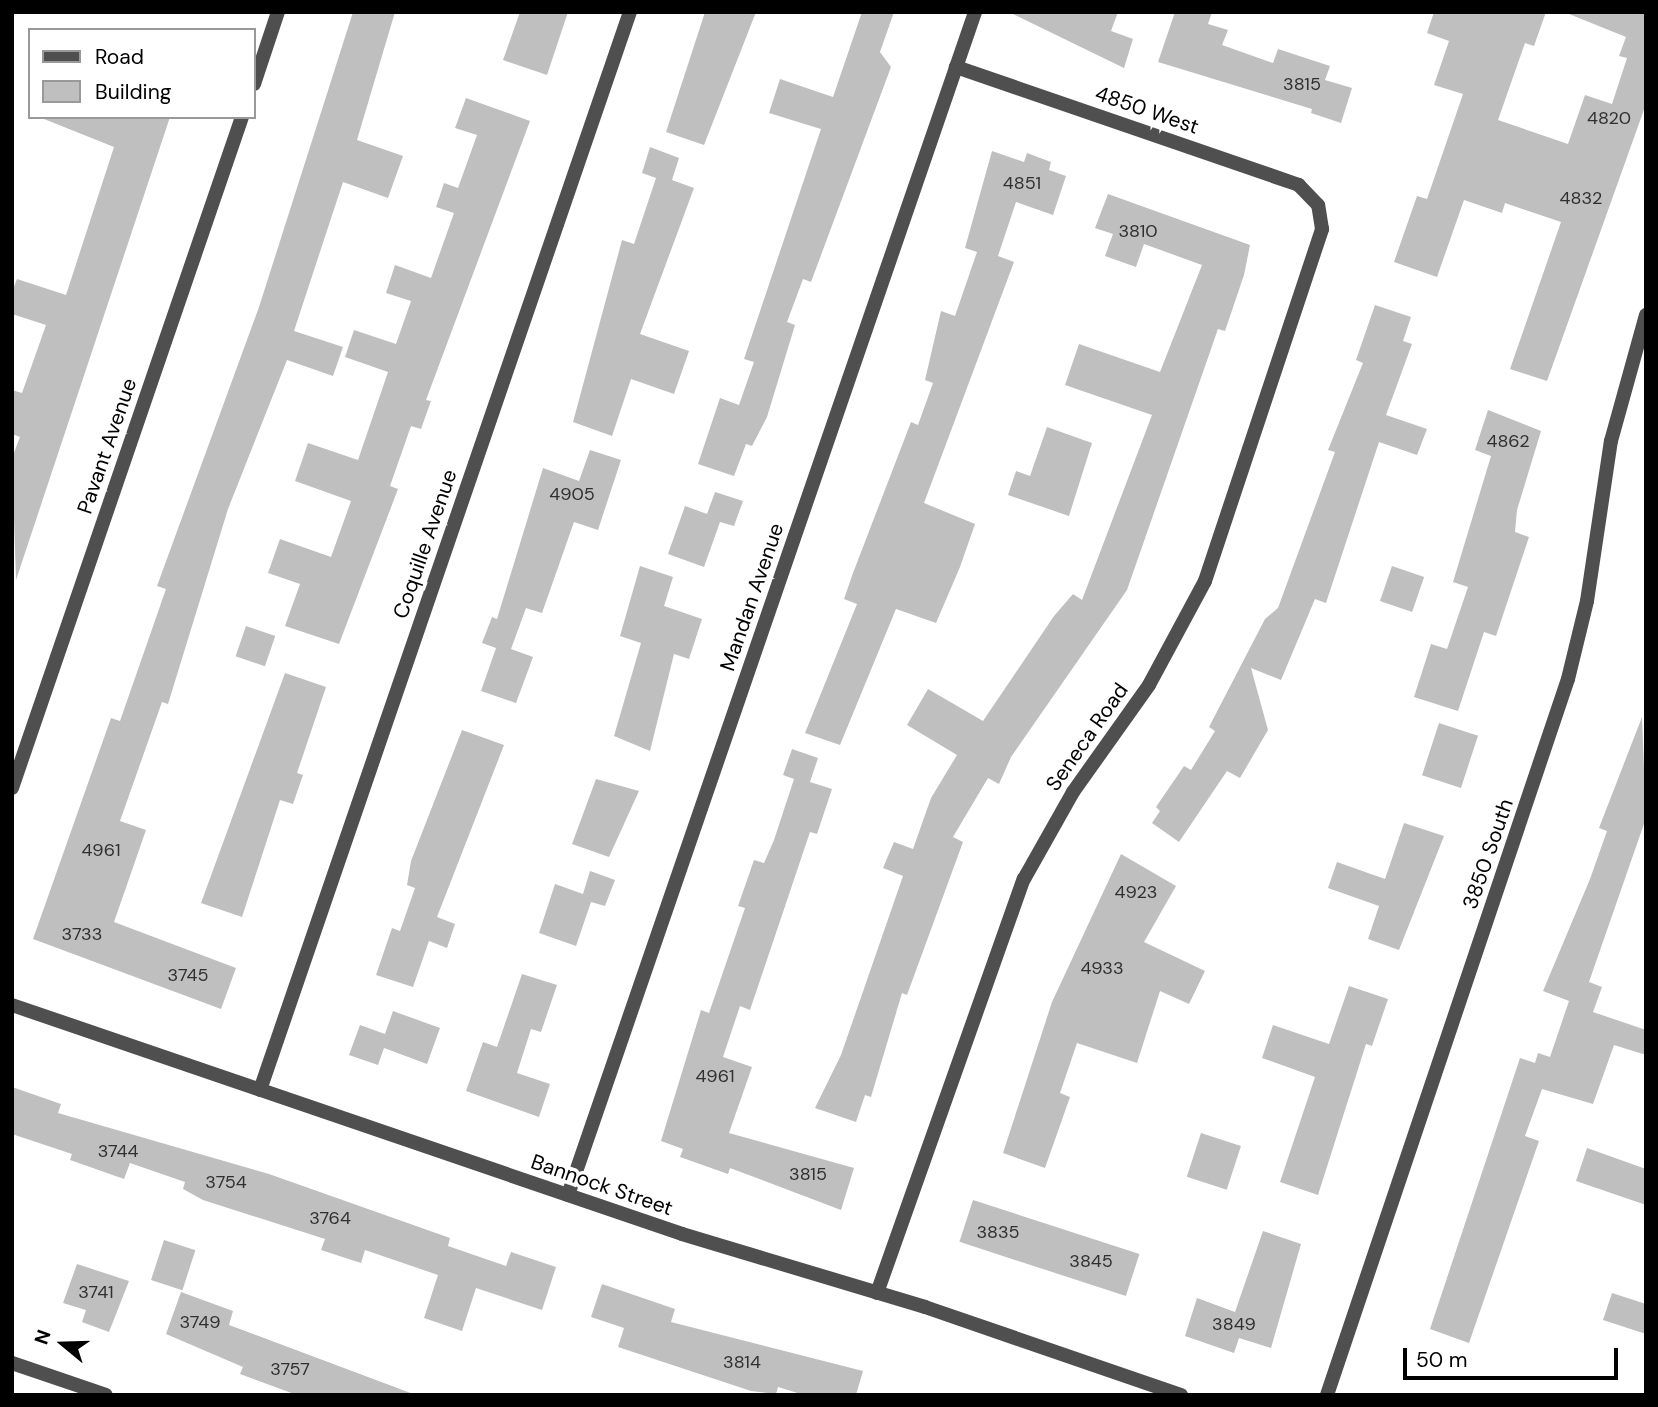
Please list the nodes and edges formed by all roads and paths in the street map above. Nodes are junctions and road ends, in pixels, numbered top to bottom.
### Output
1 (278, 12) edge
2 (630, 12) edge
3 (975, 12) edge
4 (956, 67) junction
5 (256, 78) edge
6 (241, 119) edge
7 (1318, 205) joint
8 (1646, 316) edge
9 (12, 788) edge
10 (12, 1005) edge
11 (260, 1090) junction
12 (568, 1195) junction
13 (877, 1293) junction
14 (12, 1363) edge
15 (106, 1395) edge
16 (1181, 1395) edge
17 (1327, 1395) edge

1 - 5 street
2 - 11 street, Coquille Avenue
3 - 4 street, Mandan Avenue
4 - 7 street, 4850 West
4 - 12 street, Mandan Avenue
6 - 9 street, Pavant Avenue
7 - 13 street, Seneca Road
8 - 17 street, 3850 South
10 - 11 street, Bannock Street
11 - 12 street, Bannock Street
12 - 13 street, Bannock Street
13 - 16 street, Bannock Street
14 - 15 street

